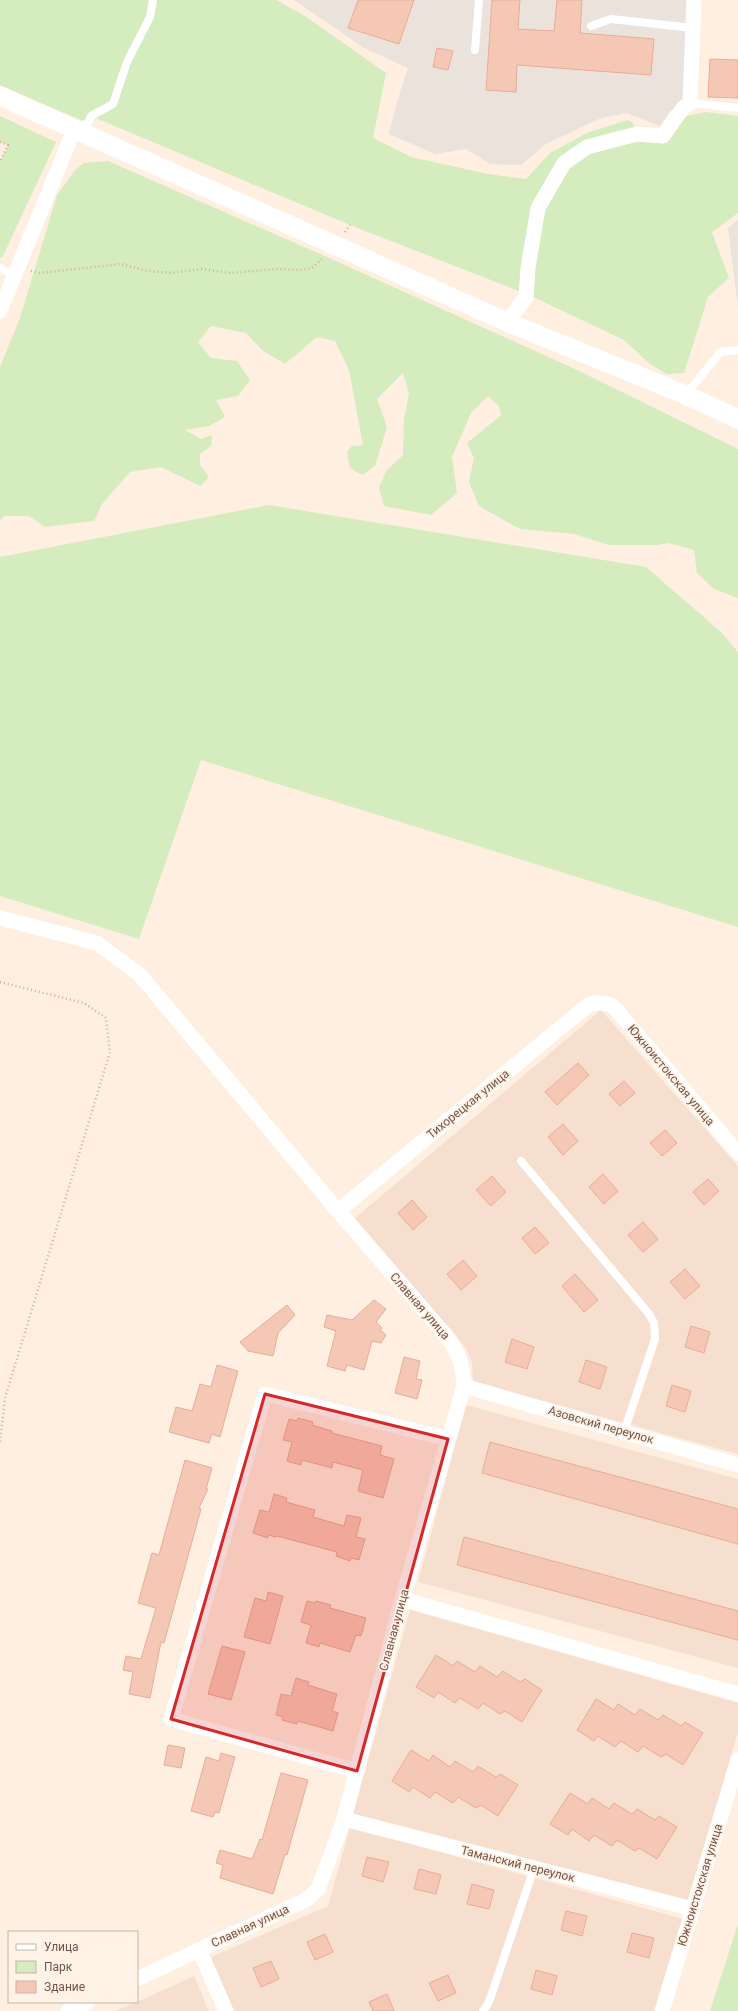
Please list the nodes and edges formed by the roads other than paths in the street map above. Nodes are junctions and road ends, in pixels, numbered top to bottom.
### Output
1 (153, 0) edge
2 (479, 0) edge
3 (694, 0) edge
4 (591, 26) dead end
5 (693, 28) junction
6 (475, 50) dead end
7 (0, 96) edge
8 (690, 103) junction
9 (738, 108) edge
10 (74, 130) junction
11 (0, 268) edge
12 (16, 271) junction
13 (0, 312) edge
14 (507, 322) junction
15 (738, 350) edge
16 (686, 395) junction
17 (738, 419) edge
18 (0, 918) edge
19 (600, 1003) joint
20 (738, 1153) edge
21 (521, 1161) dead end
22 (338, 1211) junction
23 (464, 1386) junction
24 (624, 1432) junction
25 (448, 1439) junction
26 (738, 1465) edge
27 (402, 1599) junction
28 (738, 1694) edge
29 (738, 1760) edge
30 (357, 1771) junction
31 (344, 1819) junction
32 (534, 1868) junction
33 (693, 1909) junction
34 (199, 1950) junction
35 (138, 1979) edge
36 (85, 2003) edge
37 (68, 2011) edge
38 (226, 2011) edge
39 (483, 2011) edge
40 (662, 2011) edge

1 - 10 lane
2 - 6 lane
3 - 5 street
4 - 5 lane
5 - 8 street
7 - 10 street
8 - 9 lane
8 - 14 street
10 - 12 street
10 - 14 street
11 - 12 lane
12 - 13 street
14 - 16 street
15 - 16 lane
16 - 17 street
18 - 22 street, Славная улица
19 - 20 street, Южноистокская улица
19 - 22 street, Тихорецкая улица
21 - 24 lane
22 - 23 street, Славная улица
23 - 24 street, Азовский переулок
23 - 25 street, Славная улица
24 - 26 street, Азовский переулок
25 - 27 street, Славная улица
25 - 30 street
27 - 28 street
27 - 30 street, Славная улица
29 - 33 street, Южноистокская улица
30 - 31 street, Славная улица
31 - 32 street, Таманский переулок
31 - 34 street, Славная улица
32 - 33 street, Таманский переулок
32 - 39 lane
33 - 40 street, Южноистокская улица
34 - 35 street, Славная улица
34 - 38 street
36 - 37 street

